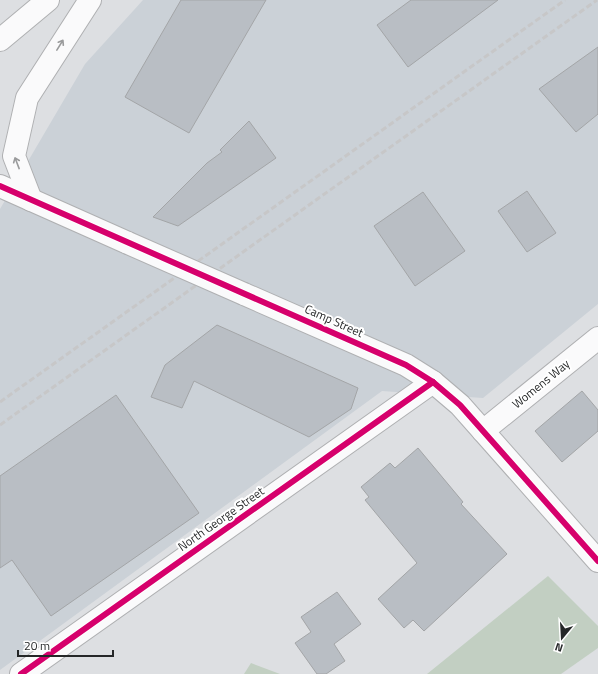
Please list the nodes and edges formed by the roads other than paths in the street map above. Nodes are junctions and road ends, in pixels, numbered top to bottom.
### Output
1 (48, 0) edge
2 (90, 0) edge
3 (0, 40) edge
4 (0, 186) edge
5 (31, 200) junction
6 (598, 338) edge
7 (433, 382) junction
8 (484, 431) junction
9 (598, 561) edge
10 (21, 674) edge

1 - 3 street
5 -> 2 street
4 - 5 street, Camp Street
5 - 7 street, Camp Street, bridge
6 - 8 street, Womens Way
7 - 8 street, Camp Street
7 - 10 street, North George Street
8 - 9 street, Camp Street

